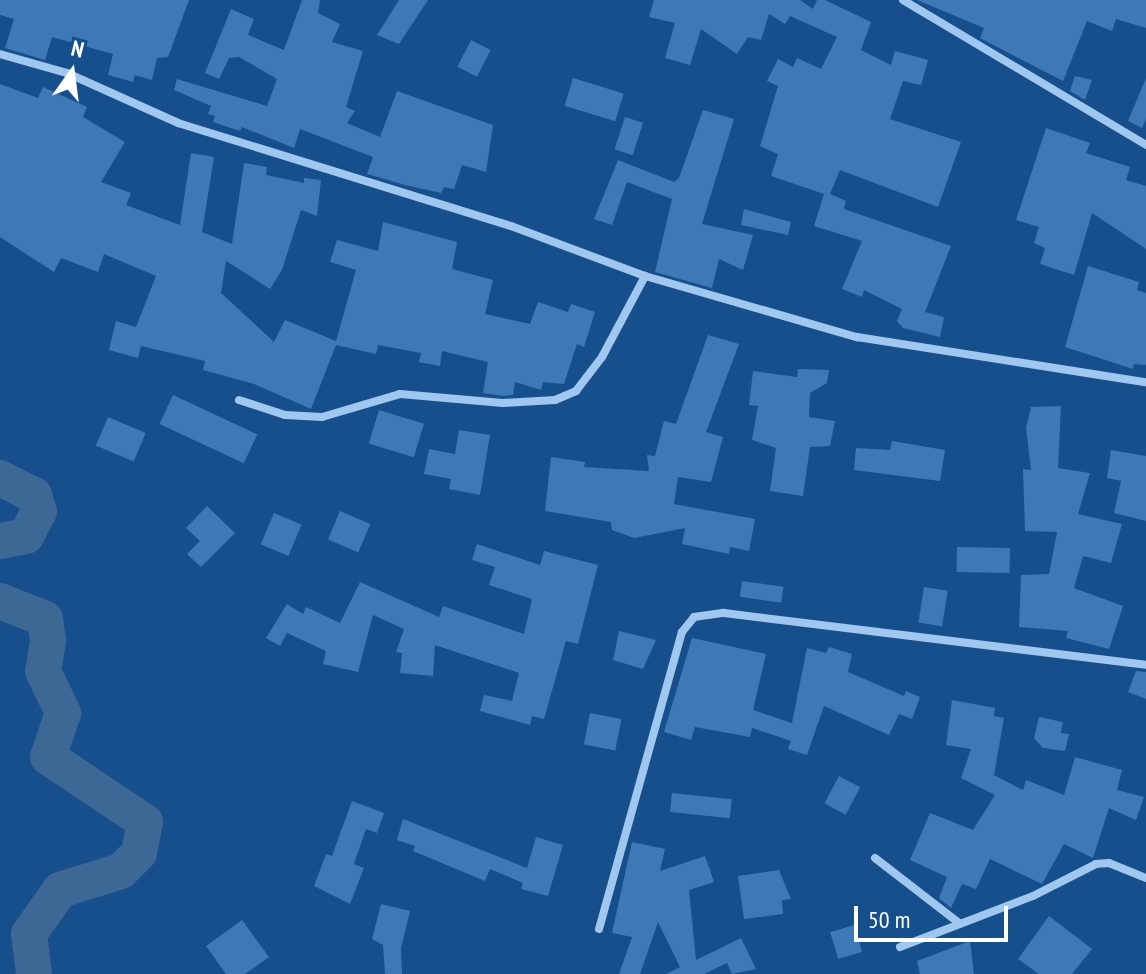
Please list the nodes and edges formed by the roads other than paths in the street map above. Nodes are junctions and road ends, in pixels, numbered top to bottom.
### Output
1 (903, 0) edge
2 (0, 54) edge
3 (1146, 145) edge
4 (645, 276) junction
5 (1146, 382) edge
6 (239, 400) dead end
7 (1146, 665) edge
8 (875, 858) dead end
9 (1146, 878) edge
10 (959, 923) junction
11 (599, 929) dead end
12 (900, 947) dead end

1 - 3 street
2 - 4 street
4 - 5 street
4 - 6 street
7 - 11 street
8 - 10 street
9 - 10 street
10 - 12 street

